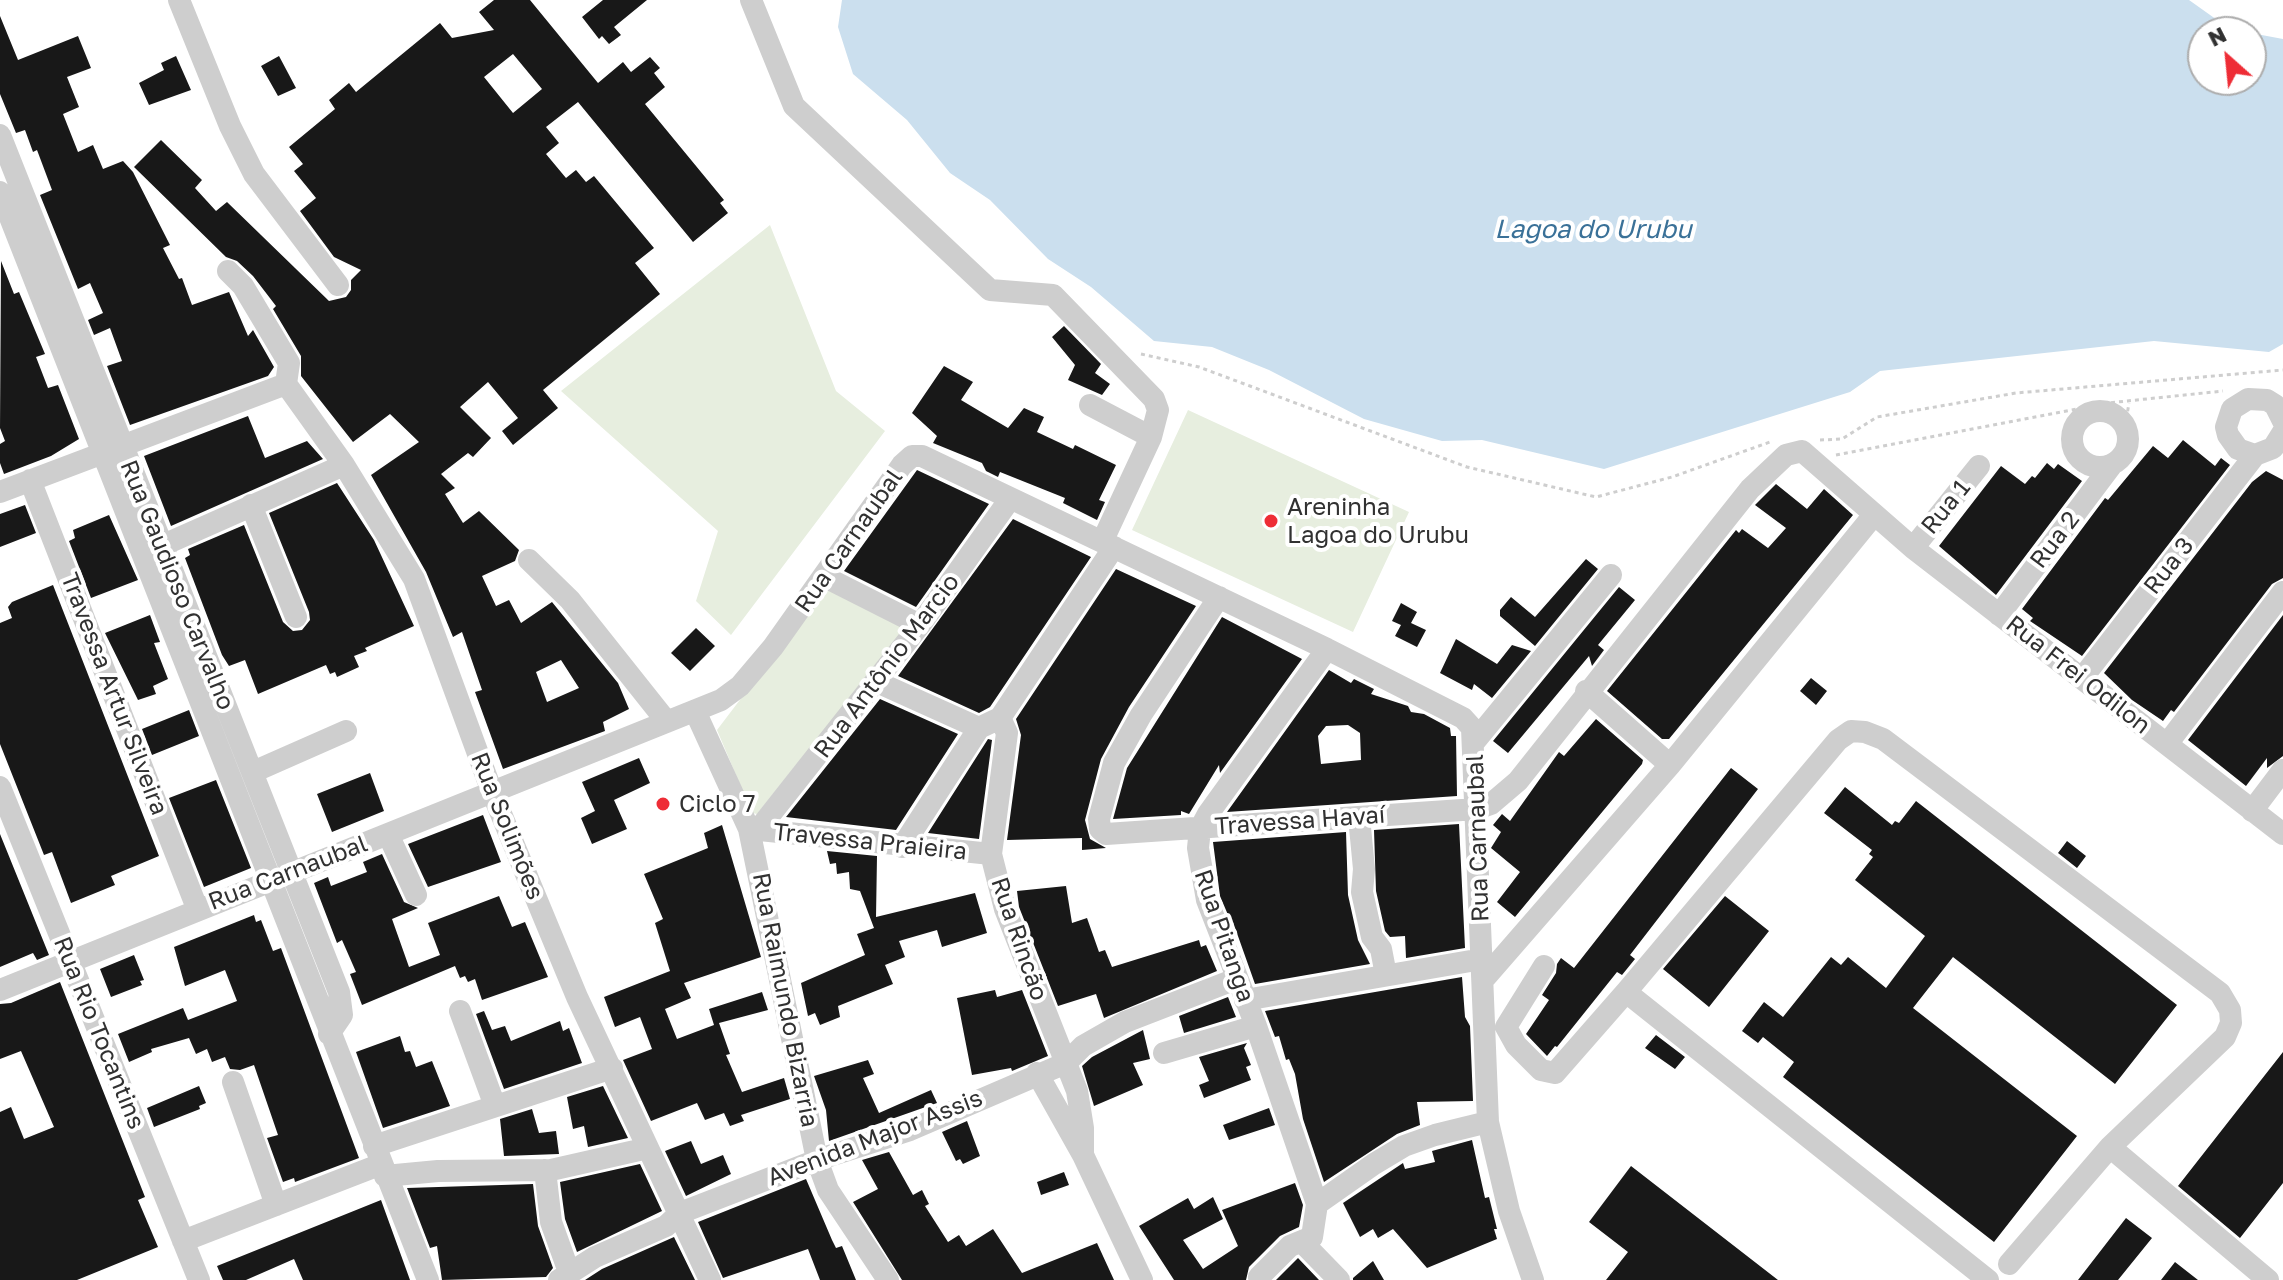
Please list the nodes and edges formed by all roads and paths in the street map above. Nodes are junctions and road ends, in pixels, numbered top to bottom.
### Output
1 (179, 0) edge
2 (751, 0) edge
3 (0, 135) edge
4 (0, 192) edge
5 (228, 271) dead end
6 (338, 285) dead end
7 (1140, 354) dead end
8 (2283, 370) edge
9 (286, 384) junction
10 (2225, 390) dead end
11 (2130, 401) junction
12 (1090, 405) dead end
13 (2283, 421) edge
14 (2125, 427) junction
15 (2283, 432) edge
16 (1151, 437) junction
17 (1772, 441) dead end
18 (110, 448) junction
19 (1816, 450) junction
20 (2255, 455) junction
21 (344, 465) junction
22 (1979, 466) dead end
23 (2111, 466) junction
24 (30, 480) junction
25 (0, 492) edge
26 (1010, 499) junction
27 (251, 505) junction
28 (1873, 516) junction
29 (1108, 544) junction
30 (161, 546) junction
31 (1913, 548) junction
32 (529, 560) dead end
33 (1611, 575) dead end
34 (825, 577) junction
35 (2283, 592) edge
36 (1219, 597) junction
37 (1999, 615) junction
38 (296, 617) dead end
39 (920, 625) junction
40 (1327, 649) junction
41 (2083, 677) junction
42 (877, 682) junction
43 (1586, 691) junction
44 (695, 711) junction
45 (1000, 718) junction
46 (667, 722) junction
47 (979, 728) junction
48 (346, 731) dead end
49 (1475, 741) junction
50 (2167, 744) junction
51 (1670, 765) junction
52 (2283, 770) edge
53 (253, 772) junction
54 (0, 787) edge
55 (492, 792) junction
56 (1477, 809) junction
57 (2252, 811) junction
58 (1359, 817) junction
59 (1200, 829) junction
60 (754, 830) junction
61 (388, 834) junction
62 (2283, 834) edge
63 (902, 847) junction
64 (991, 854) junction
65 (293, 872) junction
66 (271, 880) junction
67 (416, 895) dead end
68 (197, 908) junction
69 (70, 962) junction
70 (1544, 966) dead end
71 (1483, 970) junction
72 (1386, 975) junction
73 (1236, 979) junction
74 (0, 990) edge
75 (1626, 992) junction
76 (1245, 1000) junction
77 (460, 1011) dead end
78 (1256, 1026) junction
79 (329, 1034) junction
80 (1164, 1053) dead end
81 (1066, 1063) junction
82 (612, 1068) junction
83 (1037, 1073) junction
84 (233, 1082) dead end
85 (495, 1106) junction
86 (1488, 1122) junction
87 (2110, 1147) junction
88 (648, 1148) junction
89 (1083, 1155) junction
90 (817, 1160) junction
91 (379, 1162) junction
92 (545, 1170) junction
93 (1317, 1204) junction
94 (276, 1205) junction
95 (680, 1213) junction
96 (183, 1241) junction
97 (1303, 1243) junction
98 (2009, 1264) dead end
99 (564, 1276) edge
100 (199, 1280) edge
101 (428, 1280) edge
102 (710, 1280) edge
103 (888, 1280) edge
104 (1142, 1280) edge
105 (1260, 1280) edge
106 (1339, 1280) edge
107 (1533, 1280) edge
108 (1988, 1280) edge
109 (2268, 1280) edge

1 - 6 street
2 - 16 street
3 - 18 street, Rua Gaudioso Carvalho
4 - 18 street, Rua Gaudioso Carvalho
5 - 9 street
7 - 17 path
8 - 19 path
9 - 18 street
9 - 21 street, Rua Solimões
10 - 11 path
11 - 14 path
11 - 19 path
12 - 16 street
13 - 20 street
14 - 23 street, Rua 2
14 - 23 street
15 - 20 street, Rua 3
16 - 29 street
18 - 24 street
18 - 30 street, Rua Gaudioso Carvalho
18 - 66 street, Rua Gaudioso Carvalho
19 - 28 street, Rua Frei Odilon
19 - 43 street
20 - 41 street, Rua 3
21 - 27 street
21 - 55 street, Rua Solimões
22 - 31 street, Rua 1
23 - 37 street, Rua 2
24 - 25 street
24 - 68 street, Travessa Artur Silveira
26 - 29 street, Rua Carnaubal
26 - 34 street, Rua Carnaubal
26 - 39 street, Rua Antônio Marcio
27 - 30 street
27 - 38 street
28 - 31 street, Rua Frei Odilon
28 - 51 street
29 - 36 street, Rua Carnaubal
29 - 45 street
30 - 53 street, Rua Gaudioso Carvalho
31 - 37 street, Rua Frei Odilon
32 - 46 street
33 - 49 street
34 - 39 street
34 - 44 street, Rua Carnaubal
35 - 50 street
36 - 40 street, Rua Carnaubal
36 - 59 street, Travessa Havaí
37 - 41 street, Rua Frei Odilon
39 - 42 street, Rua Antônio Marcio
40 - 49 street, Rua Carnaubal
40 - 59 street
41 - 50 street, Rua Frei Odilon
42 - 47 street
42 - 60 street, Rua Antônio Marcio
43 - 51 street
43 - 56 street
44 - 46 street, Rua Carnaubal
44 - 60 street, Rua Raimundo Bizarria
45 - 47 street
45 - 64 street, Rua Rincão
46 - 55 street, Rua Carnaubal
47 - 63 street
48 - 53 street
49 - 56 street, Rua Carnaubal
50 - 57 street, Rua Frei Odilon
51 - 71 street
52 - 57 street
53 - 65 street, Rua Gaudioso Carvalho
54 - 69 street, Rua Rio Tocantins
55 - 61 street, Rua Carnaubal
55 - 82 street, Rua Solimões
56 - 58 street, Travessa Havaí
56 - 71 street, Rua Carnaubal
57 - 62 street, Rua Frei Odilon
58 - 59 street, Travessa Havaí
58 - 72 street
59 - 73 street, Rua Pitanga
60 - 63 street, Travessa Praieira
60 - 90 street, Rua Raimundo Bizarria
61 - 65 street, Rua Carnaubal
61 - 67 street
63 - 64 street, Travessa Praieira
64 - 81 street, Rua Rincão
65 - 66 street, Rua Carnaubal
65 - 79 street, Rua Gaudioso Carvalho
66 - 68 street, Rua Carnaubal
66 - 79 street, Rua Gaudioso Carvalho
68 - 69 street, Rua Carnaubal
69 - 74 street, Rua Carnaubal
69 - 96 street, Rua Rio Tocantins
70 - 75 street
71 - 72 street
71 - 86 street, Rua Carnaubal
72 - 76 street
73 - 76 street, Rua Pitanga
73 - 81 street, Avenida Major Assis
75 - 87 street
75 - 108 street
76 - 78 street, Rua Pitanga
77 - 85 street
78 - 80 street
78 - 93 street, Rua Pitanga
79 - 91 street, Rua Gaudioso Carvalho
81 - 83 street, Avenida Major Assis
81 - 89 street, Rua Rincão
82 - 85 street
82 - 88 street, Rua Solimões
83 - 89 street, Rua Rincão
83 - 90 street, Avenida Major Assis
84 - 94 street
85 - 91 street
86 - 93 street
86 - 107 street, Rua Carnaubal
87 - 98 street
87 - 109 street
88 - 92 street
88 - 95 street, Rua Solimões
89 - 104 street, Rua Rincão
90 - 95 street, Avenida Major Assis
90 - 103 street, Rua Raimundo Bizarria
91 - 92 street
91 - 94 street
91 - 101 street, Rua Gaudioso Carvalho
92 - 99 street
93 - 97 street
94 - 96 street
95 - 99 street, Avenida Major Assis
95 - 102 street, Rua Solimões
96 - 100 street, Rua Rio Tocantins
97 - 105 street
97 - 106 street

